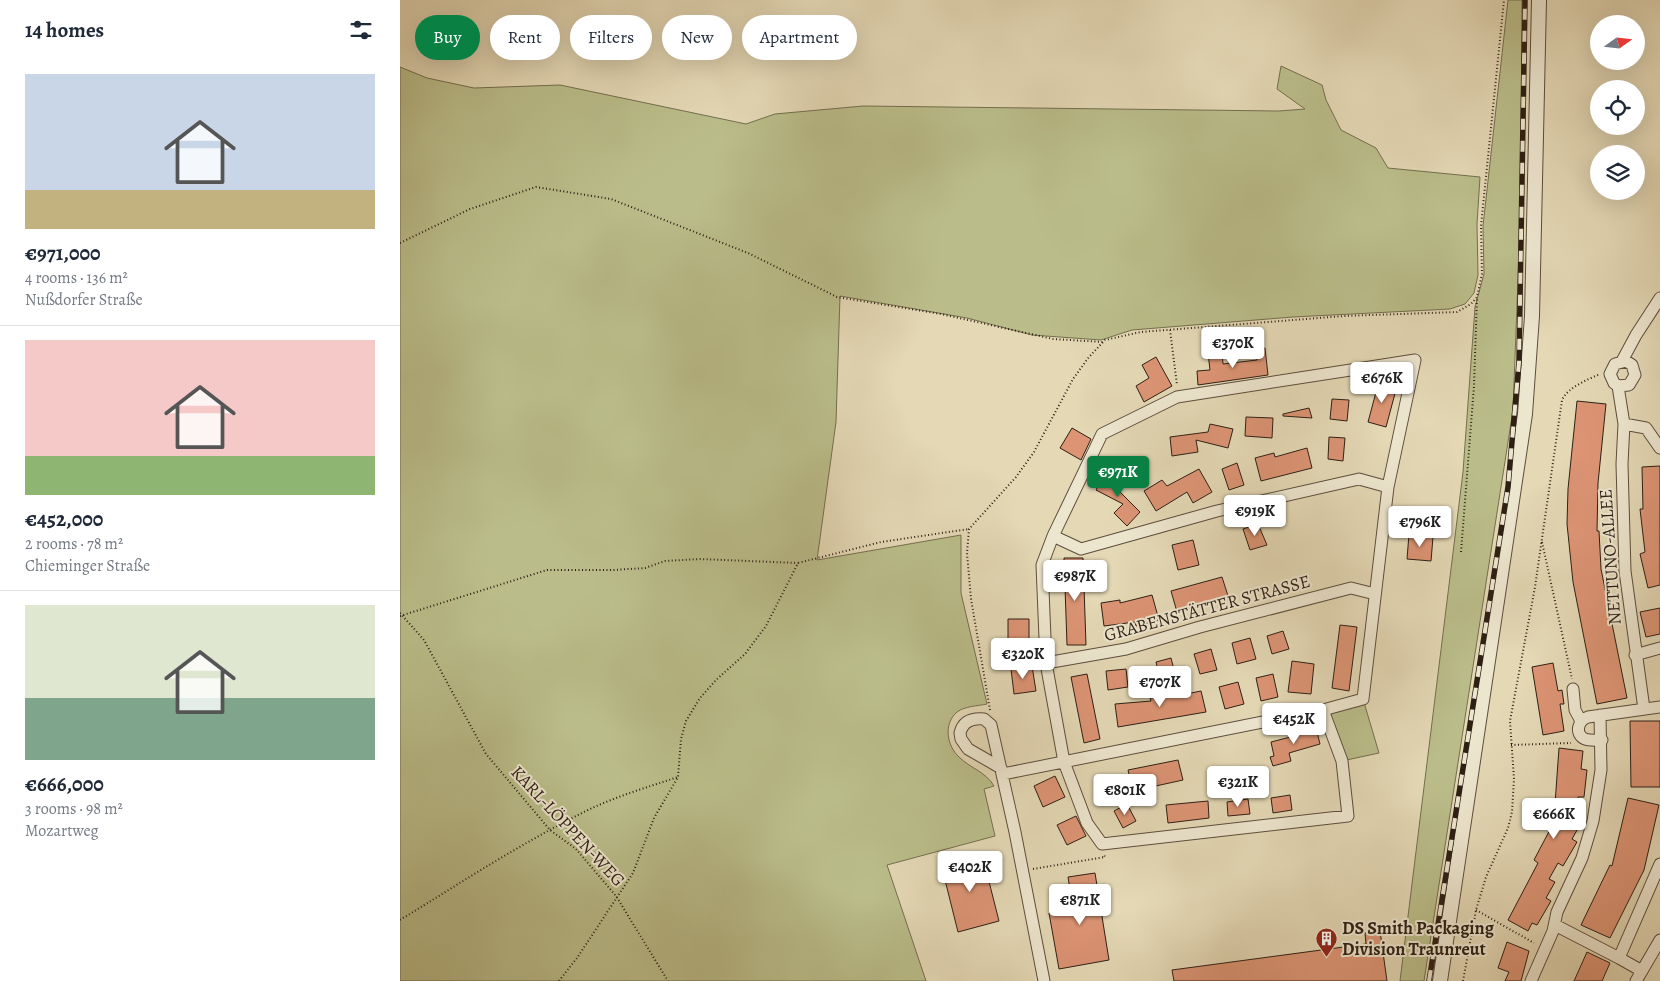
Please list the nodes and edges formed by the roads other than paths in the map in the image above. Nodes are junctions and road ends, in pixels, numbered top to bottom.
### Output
1 (1539, 0) edge
2 (1660, 298) edge
3 (1622, 361) junction
4 (1618, 386) junction
5 (1624, 424) junction
6 (1660, 448) edge
7 (1388, 487) junction
8 (1053, 536) junction
9 (1375, 594) junction
10 (1660, 648) edge
11 (1635, 655) junction
12 (1046, 663) junction
13 (1573, 689) road end
14 (1660, 707) edge
15 (1644, 709) junction
16 (1323, 710) junction
17 (1600, 716) junction
18 (1581, 721) junction
19 (1602, 740) junction
20 (1064, 762) junction
21 (1002, 771) junction
22 (1660, 864) edge
23 (1555, 925) junction
24 (1660, 940) edge
25 (1619, 958) junction
26 (1639, 976) edge
27 (1044, 981) edge
28 (1440, 981) edge
29 (1531, 981) edge

1 - 28 street
2 - 3 street
3 - 4 street, NETTUNO-ALLEE
3 - 4 street
4 - 5 street, NETTUNO-ALLEE
5 - 6 street
5 - 11 street, NETTUNO-ALLEE
7 - 8 street
7 - 8 street
7 - 9 street
8 - 12 street
9 - 12 street, GRABENSTÄTTER STRASSE
9 - 16 street
10 - 11 street
11 - 15 street, NETTUNO-ALLEE
12 - 20 street
13 - 18 street
14 - 15 street
15 - 17 street
16 - 20 street
16 - 20 street
17 - 18 street
17 - 19 street
18 - 19 street
19 - 23 street
20 - 21 street
21 - 21 street
21 - 27 street
22 - 25 street
23 - 25 street
23 - 29 street
24 - 26 street
25 - 26 street

